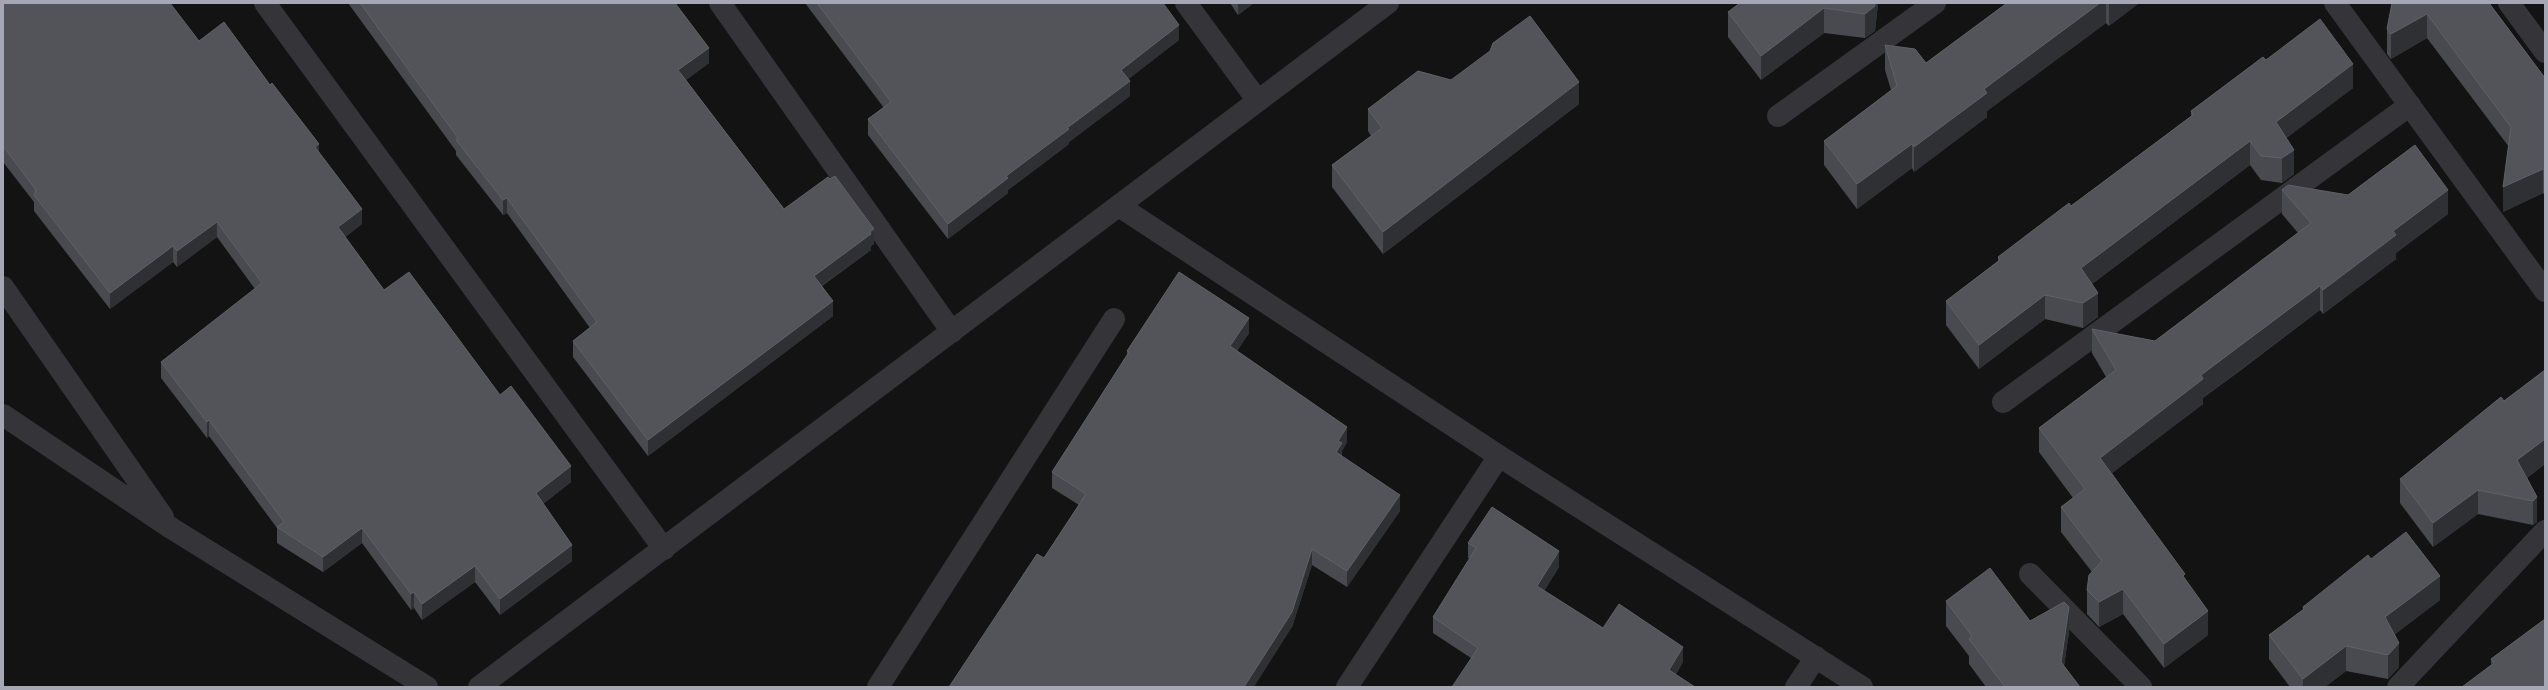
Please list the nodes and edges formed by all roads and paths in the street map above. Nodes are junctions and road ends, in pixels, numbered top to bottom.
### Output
1 (265, 3) edge
2 (720, 3) edge
3 (1186, 3) edge
4 (1388, 3) edge
5 (1935, 3) edge
6 (2335, 3) edge
7 (2509, 3) edge
8 (2545, 52) edge
9 (1258, 101) junction
10 (2410, 105) junction
11 (1778, 116) dead end
12 (1119, 206) junction
13 (3, 288) edge
14 (2545, 291) edge
15 (1114, 319) dead end
16 (952, 332) junction
17 (2003, 402) dead end
18 (3, 415) edge
19 (1499, 456) junction
20 (171, 528) junction
21 (2545, 531) edge
22 (664, 549) junction
23 (2030, 574) dead end
24 (1816, 657) junction
25 (427, 687) edge
26 (479, 687) edge
27 (878, 687) edge
28 (1346, 687) edge
29 (1796, 687) edge
30 (1862, 687) edge
31 (2141, 687) edge
32 (2398, 687) edge

1 - 22 street
2 - 16 street
3 - 9 street
4 - 9 street
5 - 11 street
6 - 10 street
7 - 8 street
9 - 12 street
10 - 14 street
10 - 17 street
12 - 16 street
12 - 19 street
13 - 20 street
15 - 27 street
16 - 22 street
18 - 20 street
19 - 24 street
19 - 28 street
20 - 25 street
21 - 32 street
22 - 26 street
23 - 31 street
24 - 29 street
24 - 30 street

